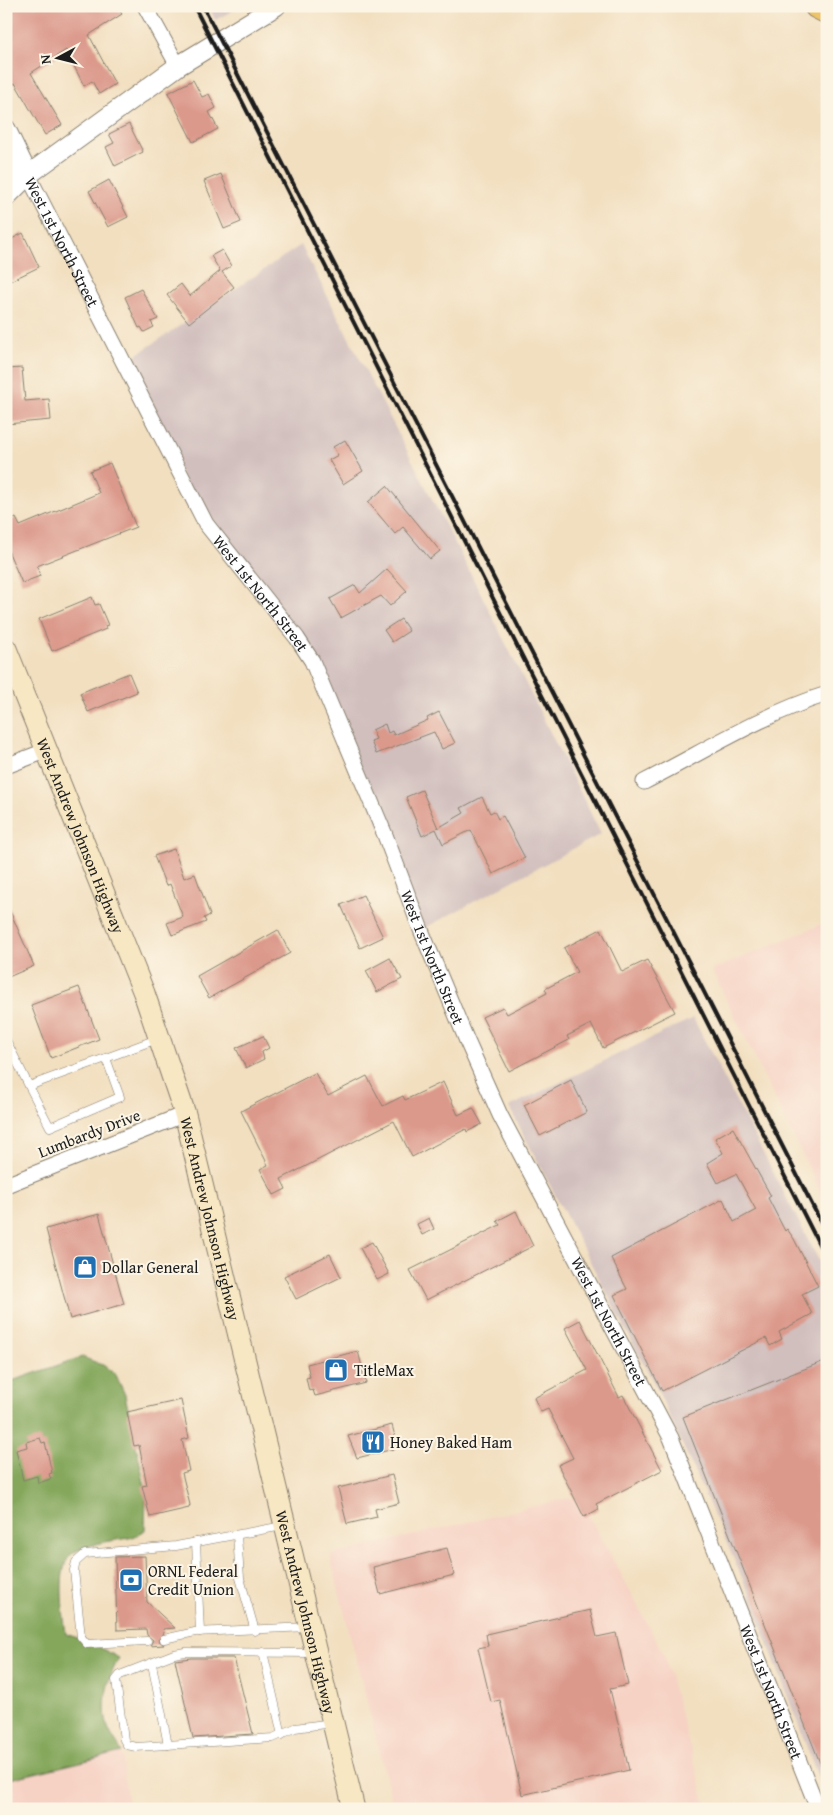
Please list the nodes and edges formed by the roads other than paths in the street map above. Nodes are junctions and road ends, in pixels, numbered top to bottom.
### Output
1 (146, 6) edge
2 (276, 6) edge
3 (817, 6) edge
4 (827, 11) edge
5 (178, 66) junction
6 (6, 128) edge
7 (6, 173) edge
8 (28, 175) junction
9 (6, 196) edge
10 (6, 648) edge
11 (827, 694) edge
12 (48, 750) junction
13 (6, 766) edge
14 (644, 782) dead end
15 (159, 1039) junction
16 (6, 1040) edge
17 (106, 1058) junction
18 (29, 1086) junction
19 (185, 1114) junction
20 (6, 1185) edge
21 (285, 1526) junction
22 (237, 1535) junction
23 (196, 1542) junction
24 (310, 1627) junction
25 (255, 1631) junction
26 (200, 1632) junction
27 (164, 1638) dead end
28 (147, 1641) dead end
29 (262, 1652) junction
30 (316, 1653) junction
31 (152, 1664) junction
32 (333, 1723) junction
33 (282, 1735) junction
34 (168, 1745) junction
35 (354, 1809) edge
36 (818, 1809) edge

1 - 5 street
2 - 5 street
3 - 4 main road
5 - 8 street
6 - 8 street, West 1st North Street
7 - 8 street
8 - 9 street
8 - 36 street, West 1st North Street
10 - 12 main road, West Andrew Johnson Highway
11 - 14 street
12 - 13 street
12 - 15 main road, West Andrew Johnson Highway
15 - 17 lane
15 - 19 main road, West Andrew Johnson Highway
16 - 18 lane
17 - 18 lane
17 - 18 lane
19 - 20 street, Lumbardy Drive
19 - 21 main road, West Andrew Johnson Highway
21 - 22 lane
21 - 24 main road, West Andrew Johnson Highway
22 - 23 lane
22 - 25 lane
23 - 26 lane
23 - 28 lane
24 - 25 lane
24 - 30 main road, West Andrew Johnson Highway
25 - 26 lane
26 - 27 lane
29 - 30 lane
29 - 31 lane
29 - 33 lane
30 - 32 main road, West Andrew Johnson Highway
31 - 34 lane
31 - 34 lane
32 - 33 lane
32 - 35 main road, West Andrew Johnson Highway
33 - 34 lane

